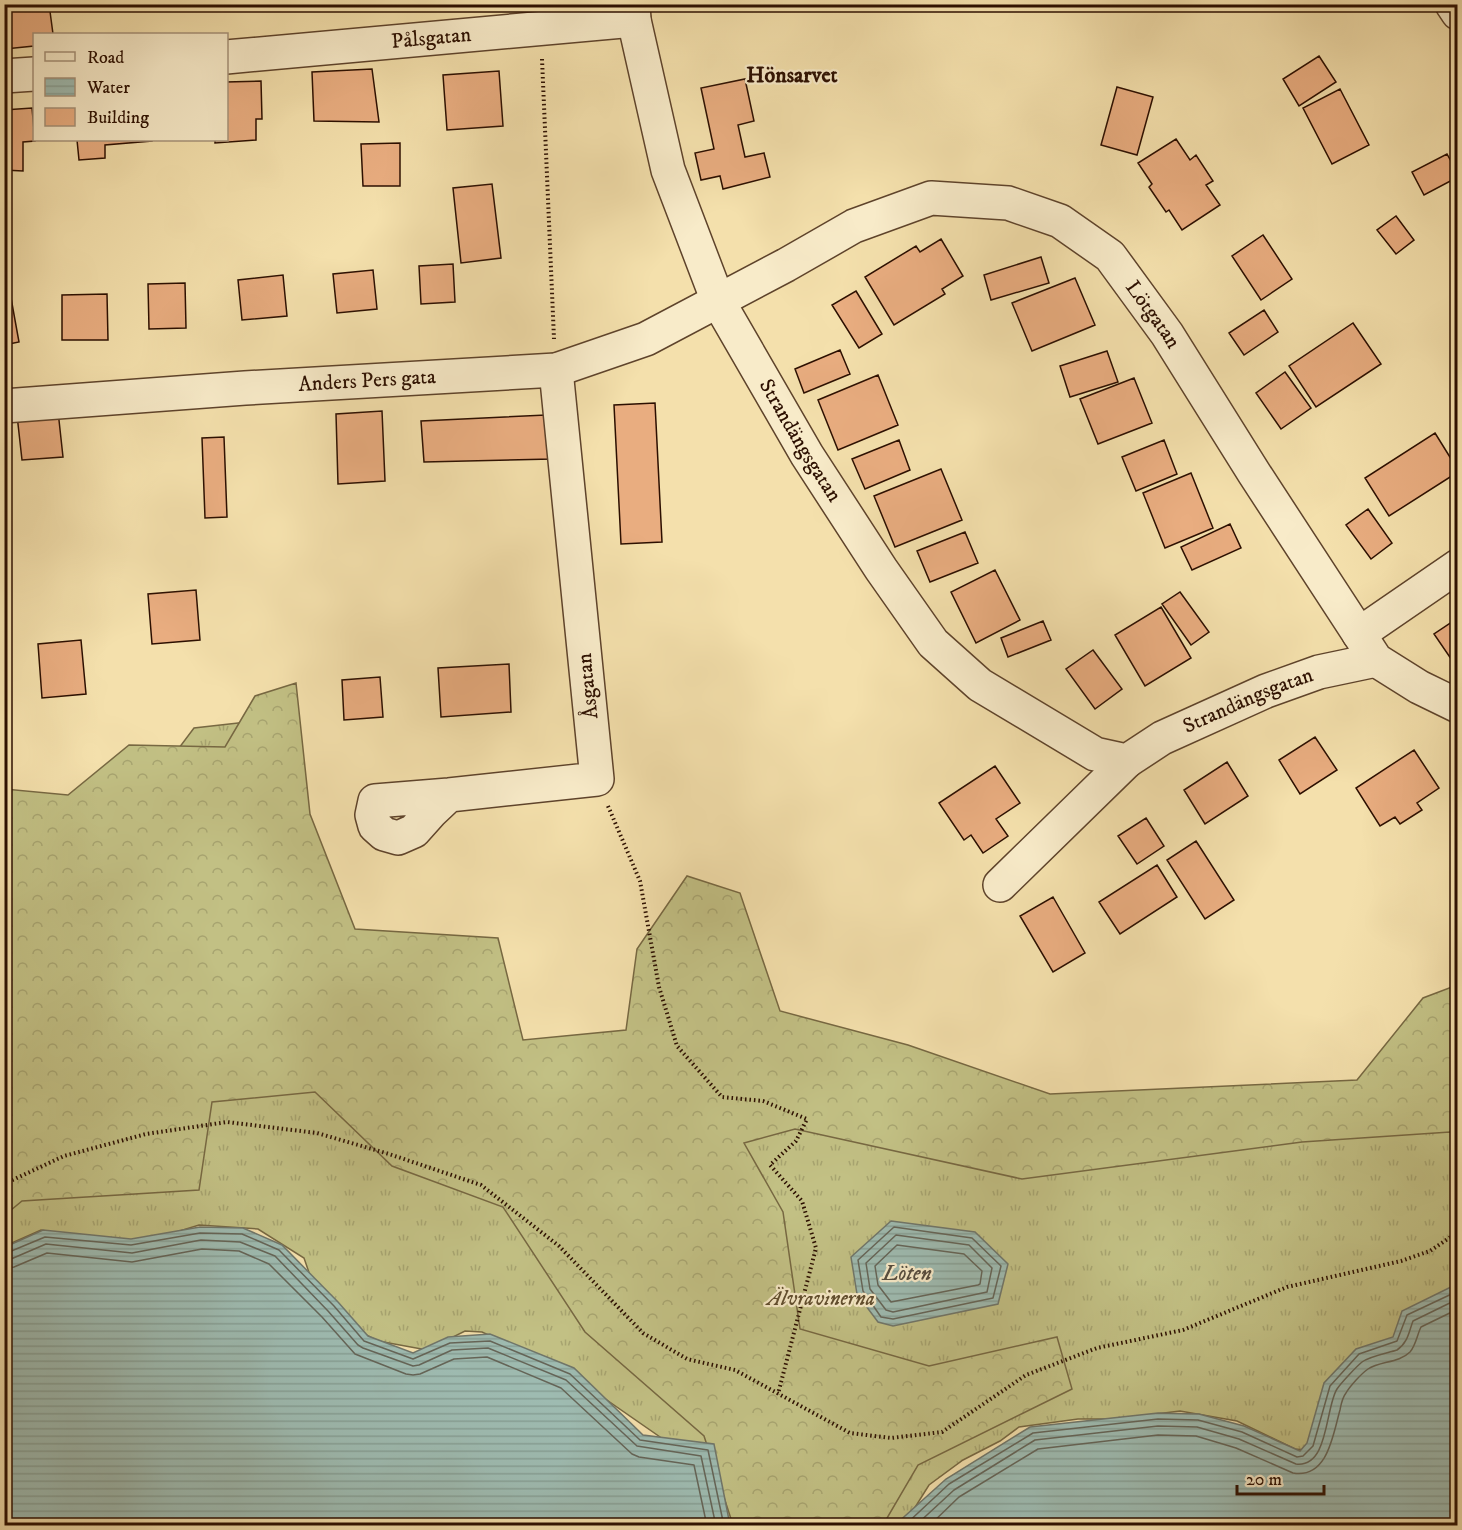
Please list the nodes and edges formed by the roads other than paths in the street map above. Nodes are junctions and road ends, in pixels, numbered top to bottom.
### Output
1 (1452, 4) edge
2 (634, 12) edge
3 (1458, 13) edge
4 (228, 57) edge
5 (33, 74) edge
6 (4, 76) edge
7 (718, 301) junction
8 (556, 370) junction
9 (4, 406) edge
10 (1458, 566) edge
11 (1367, 647) junction
12 (1458, 706) edge
13 (1127, 761) junction
14 (375, 801) dead end
15 (1000, 885) dead end

1 - 3 street
2 - 4 street, Pålsgatan
2 - 7 street, Strandängsgatan
5 - 6 street
7 - 8 street, Anders Pers gata
7 - 11 street, Lötgatan
7 - 13 street, Strandängsgatan
8 - 9 street, Anders Pers gata
8 - 14 street, Åsgatan
10 - 11 street
11 - 12 street, Lötgatan
11 - 13 street, Strandängsgatan
13 - 15 street, Strandängsgatan

